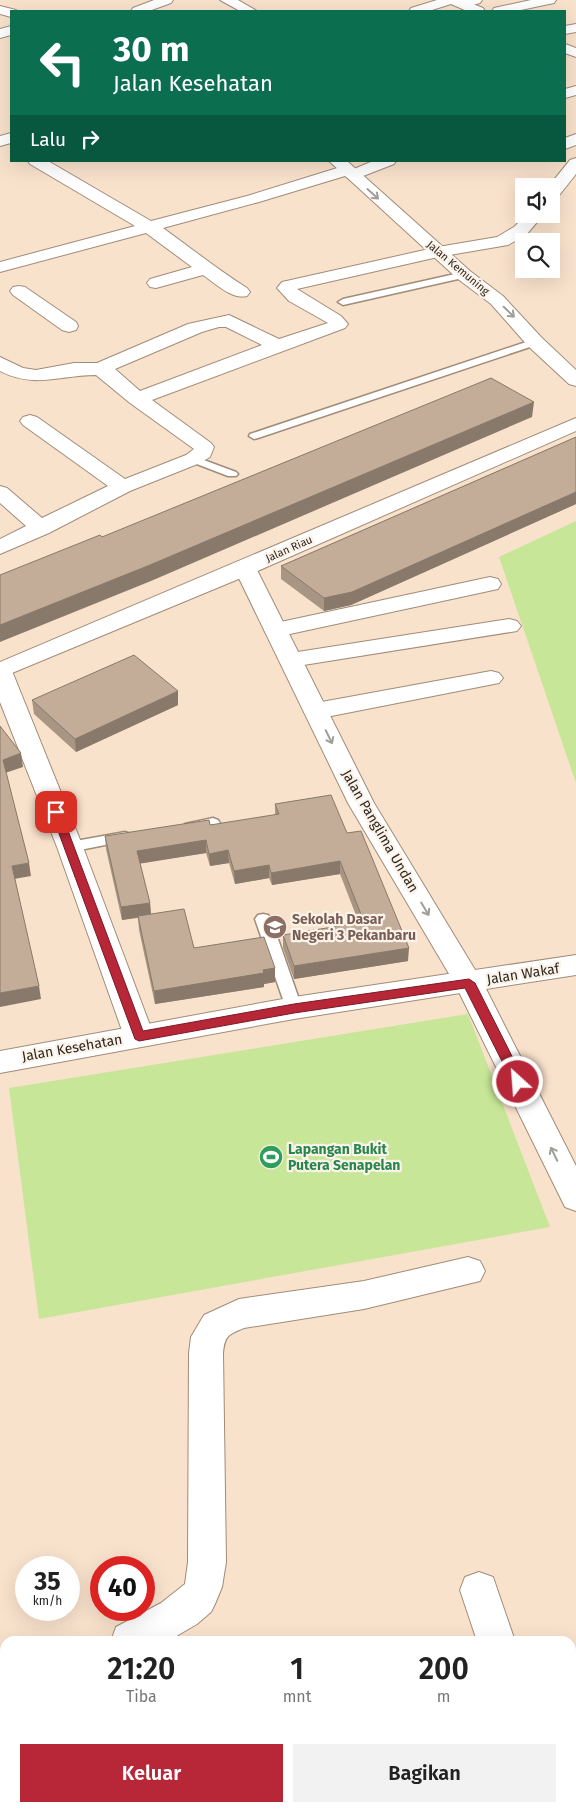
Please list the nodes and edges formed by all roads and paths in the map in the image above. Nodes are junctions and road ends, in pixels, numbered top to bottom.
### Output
1 (166, 0) edge
2 (227, 0) edge
3 (475, 0) edge
4 (549, 0) edge
5 (455, 1) edge
6 (141, 10) edge
7 (248, 10) edge
8 (420, 10) edge
9 (476, 10) edge
10 (504, 10) edge
11 (38, 162) edge
12 (383, 162) edge
13 (576, 163) edge
14 (345, 169) edge
15 (560, 183) edge
16 (528, 223) edge
17 (149, 227) junction
18 (438, 252) junction
19 (0, 267) edge
20 (205, 270) junction
21 (0, 272) edge
22 (464, 275) junction
23 (156, 282) dead end
24 (241, 292) dead end
25 (343, 302) dead end
26 (69, 326) dead end
27 (535, 342) junction
28 (277, 346) junction
29 (0, 363) edge
30 (100, 369) junction
31 (576, 380) edge
32 (137, 399) junction
33 (30, 421) dead end
34 (576, 424) edge
35 (254, 436) dead end
36 (193, 459) junction
37 (232, 474) dead end
38 (123, 487) junction
39 (0, 492) edge
40 (41, 528) junction
41 (0, 547) edge
42 (245, 568) junction
43 (490, 584) dead end
44 (509, 626) dead end
45 (276, 630) junction
46 (291, 660) junction
47 (0, 671) edge
48 (491, 678) dead end
49 (316, 711) junction
50 (213, 823) edge
51 (175, 829) edge
52 (137, 836) edge
53 (70, 847) junction
54 (264, 919) dead end
55 (576, 965) edge
56 (469, 983) junction
57 (294, 1008) junction
58 (139, 1036) junction
59 (0, 1062) edge
60 (576, 1198) edge
61 (468, 1271) dead end
62 (479, 1590) dead end
63 (138, 1636) edge
64 (494, 1636) edge

1 - 6 street
2 - 7 street
3 - 5 street
4 - 10 street
5 - 8 street
5 - 9 street
11 - 17 street
12 - 14 street
13 - 15 street
14 - 17 street
14 -> 18 street, Jalan Kemuning
16 - 18 street
17 - 19 street
17 - 20 street
18 - 22 street, Jalan Kemuning
18 - 28 street
20 - 23 street
20 - 24 street
21 - 26 street
22 - 25 lane
22 -> 27 street, Jalan Kemuning
27 - 31 street, Jalan Kemuning
27 - 35 lane
28 - 30 street
28 - 32 street
29 - 30 street
30 - 32 street
32 - 36 street
33 - 38 street
34 - 42 street, Jalan Riau
36 - 37 lane
36 - 38 street
38 - 40 street
39 - 40 street
40 - 41 street
42 - 45 street, Jalan Panglima Undan
42 - 47 street, Jalan Riau
43 - 45 street
44 - 46 street
45 - 46 street, Jalan Panglima Undan
46 - 49 street, Jalan Panglima Undan
47 - 53 street
48 - 49 street
49 -> 56 street, Jalan Panglima Undan
50 - 51 lane
52 - 53 lane
53 - 58 street
54 - 57 lane
55 - 56 street, Jalan Wakaf
56 - 57 street, Jalan Kesehatan
60 -> 56 street, Jalan Panglima Undan
57 - 58 street, Jalan Kesehatan
58 - 59 street, Jalan Kesehatan
61 - 63 street
62 - 64 street

